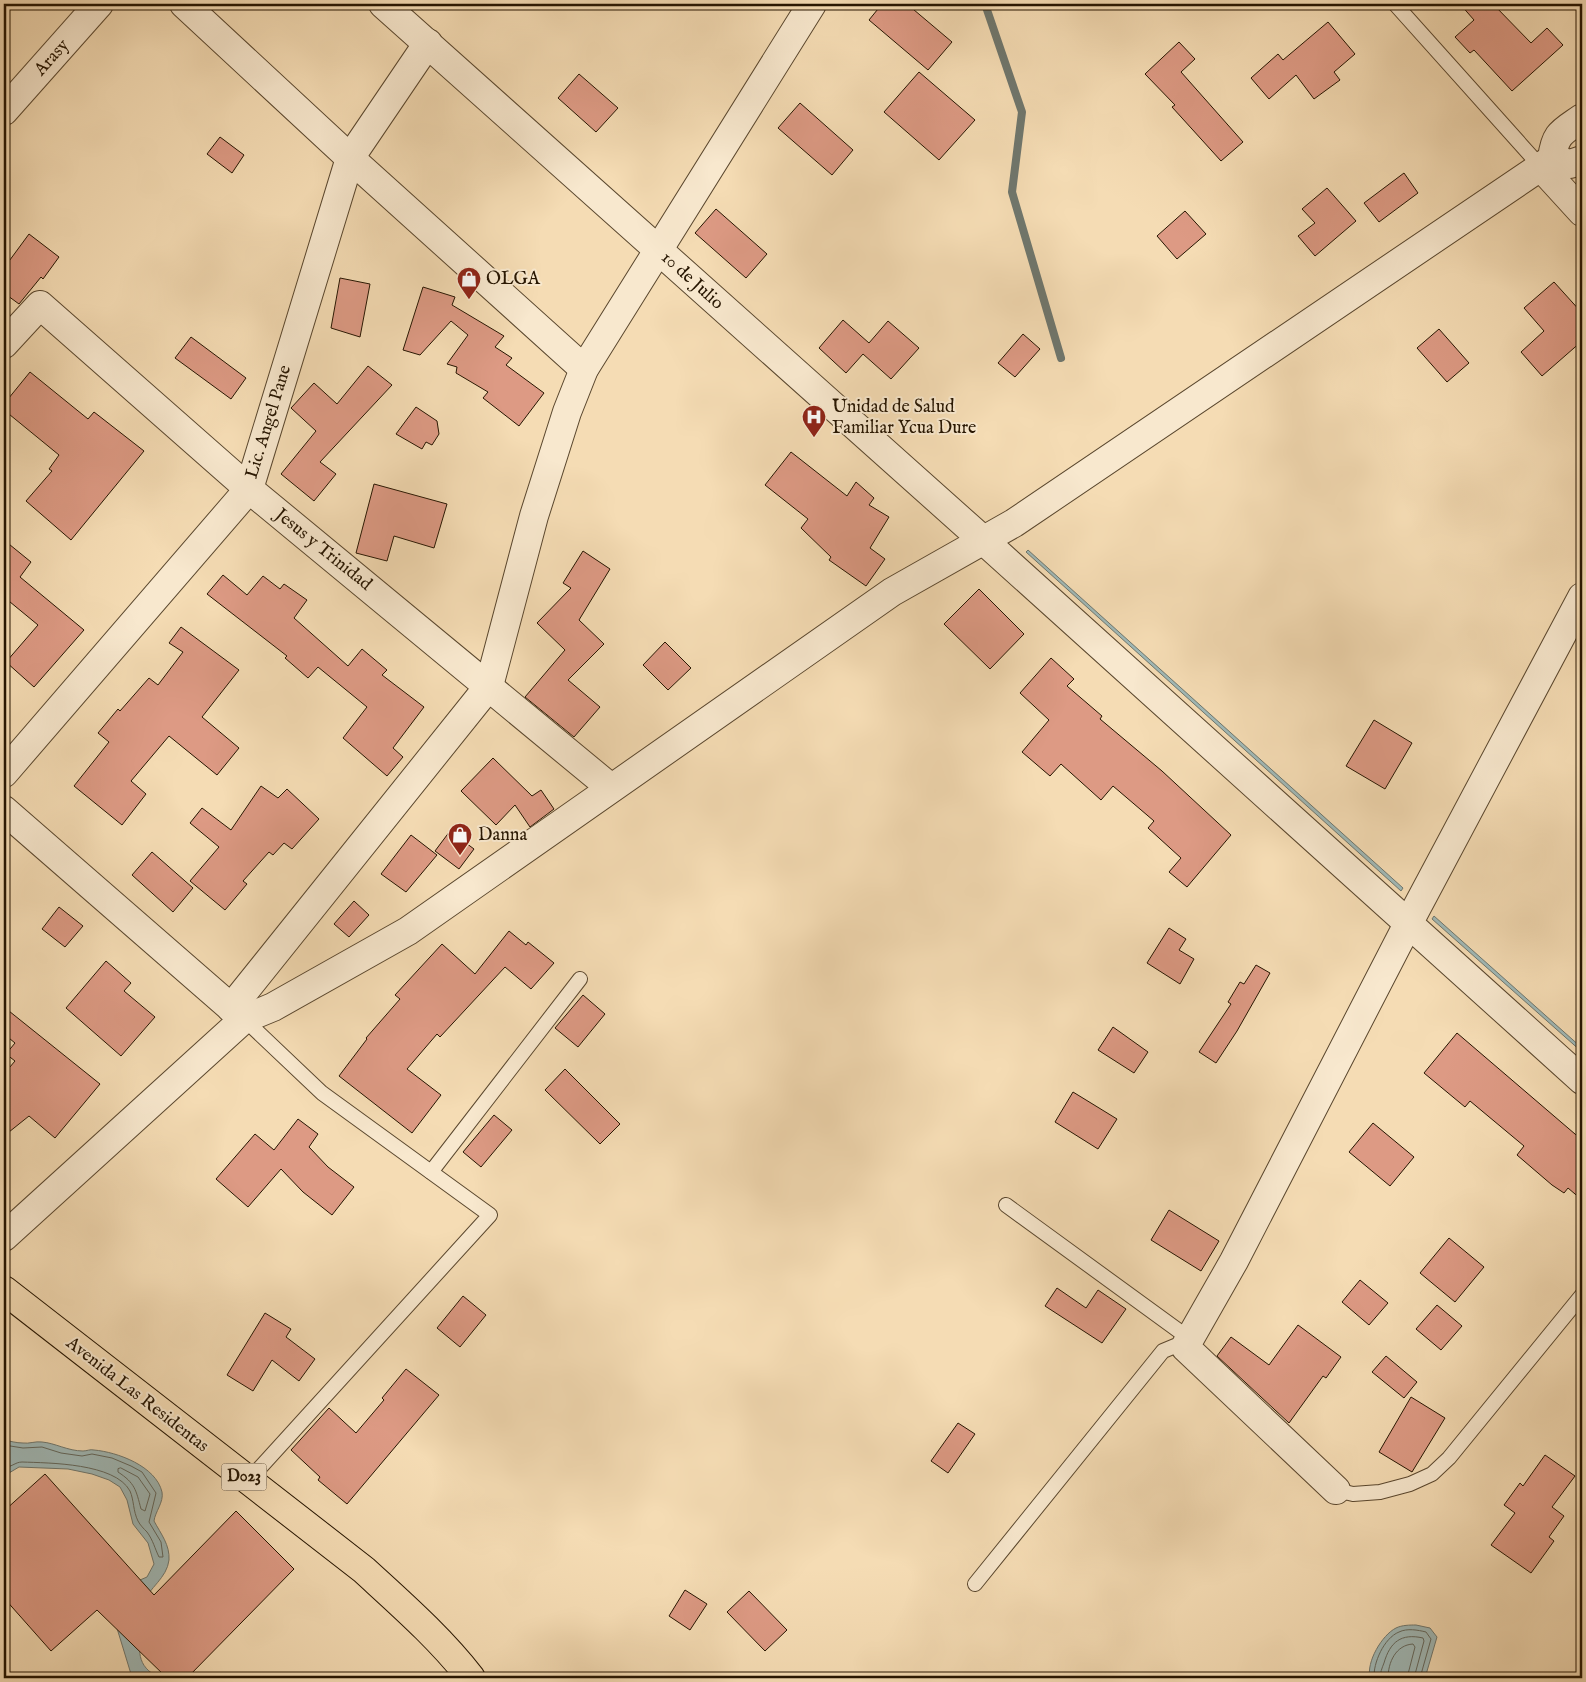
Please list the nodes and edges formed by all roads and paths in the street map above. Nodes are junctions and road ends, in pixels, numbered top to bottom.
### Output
1 (99, 4) edge
2 (184, 4) edge
3 (383, 4) edge
4 (812, 4) edge
5 (1395, 4) edge
6 (428, 43) junction
7 (8, 99) edge
8 (1582, 118) edge
9 (350, 158) junction
10 (1582, 160) edge
11 (1546, 162) junction
12 (1582, 212) edge
13 (658, 250) junction
14 (4, 344) edge
15 (584, 369) junction
16 (249, 489) junction
17 (983, 540) junction
18 (1582, 597) edge
19 (489, 686) junction
20 (4, 773) edge
21 (612, 788) junction
22 (4, 810) edge
23 (1408, 924) junction
24 (580, 979) dead end
25 (237, 1013) junction
26 (1582, 1080) edge
27 (430, 1172) junction
28 (1006, 1205) dead end
29 (4, 1237) edge
30 (4, 1290) edge
31 (1582, 1295) edge
32 (1188, 1343) junction
33 (248, 1481) junction
34 (1336, 1490) joint
35 (974, 1584) dead end
36 (461, 1673) edge

1 - 7 street, Arasy
2 - 9 street
3 - 6 street, 10 de Julio
4 - 13 street
5 - 11 lane
6 - 9 street, Lic. Angel Pane
6 - 13 street, 10 de Julio
8 - 11 street
9 - 15 street
9 - 16 street, Lic. Angel Pane
10 - 11 street
11 - 12 street
11 - 17 street
13 - 15 street
13 - 17 street, 10 de Julio
14 - 16 street, Jesus y Trinidad
15 - 19 street
16 - 19 street, Jesus y Trinidad
16 - 20 street, Lic. Angel Pane
17 - 21 street
17 - 23 street, 10 de Julio
18 - 23 street
19 - 21 street, Jesus y Trinidad
19 - 25 street
21 - 25 street
22 - 25 street
23 - 26 street, 10 de Julio
23 - 32 street
24 - 27 lane
25 - 27 lane
25 - 29 street
27 - 33 lane
28 - 32 lane
30 - 33 main road, Avenida Las Residentas / D023
31 - 34 lane
32 - 34 street
32 - 35 lane
33 - 36 main road, Avenida Las Residentas / D023

